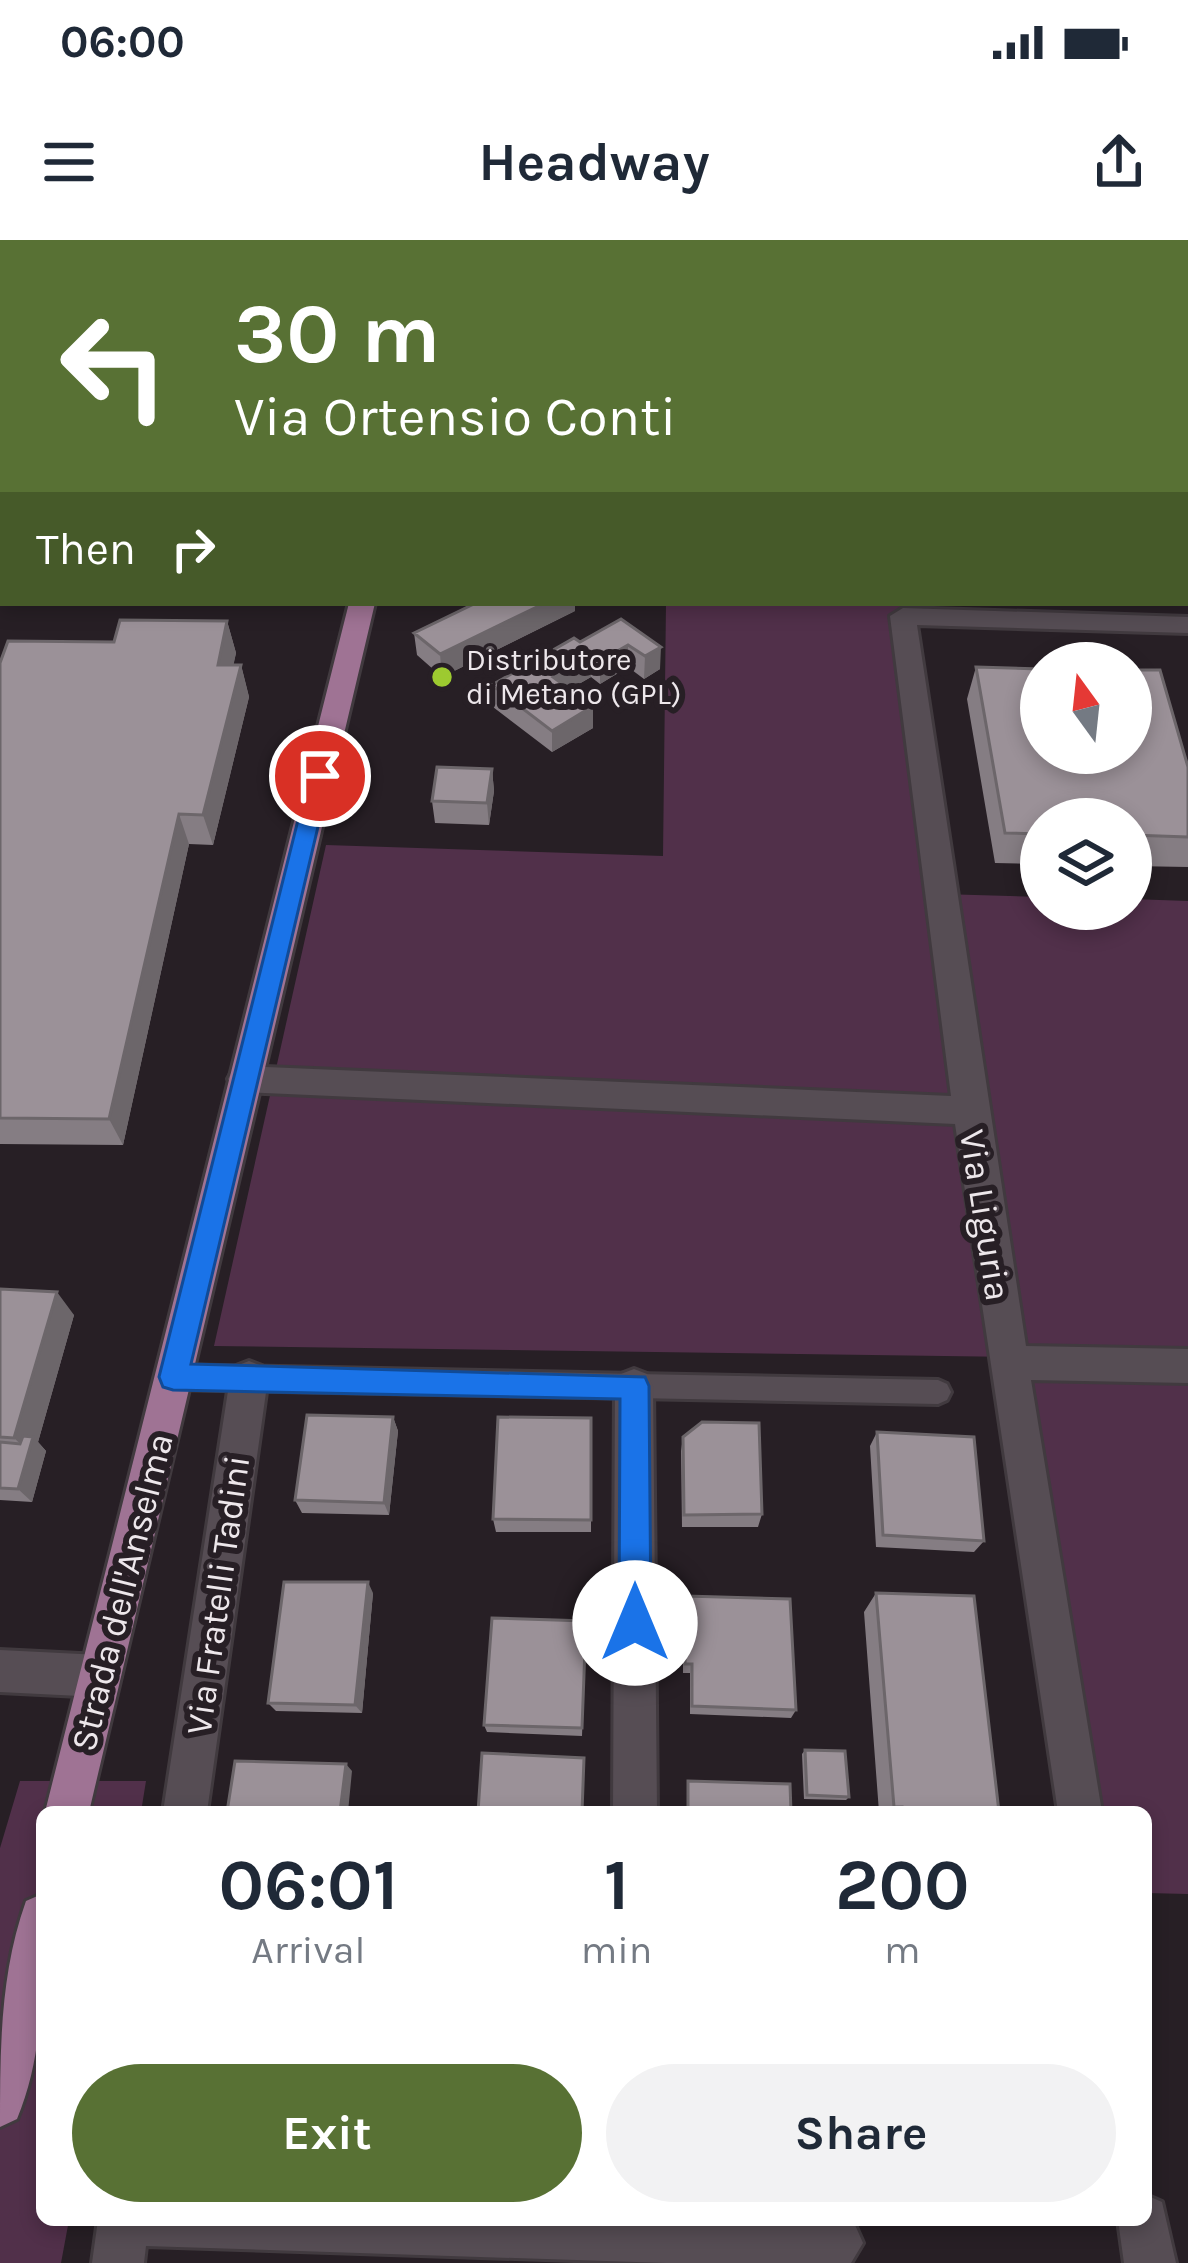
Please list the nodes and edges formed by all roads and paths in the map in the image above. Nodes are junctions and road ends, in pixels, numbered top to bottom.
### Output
1 (361, 606) edge
2 (1188, 625) edge
3 (245, 1079) junction
4 (970, 1111) junction
5 (1010, 1363) junction
6 (1188, 1366) edge
7 (173, 1377) junction
8 (250, 1378) junction
9 (634, 1386) junction
10 (938, 1392) dead end
11 (0, 1671) edge
12 (100, 1676) junction
13 (69, 1806) edge
14 (186, 1806) edge
15 (635, 1806) edge
16 (1079, 1806) edge
17 (36, 1943) edge
18 (0, 2102) edge
19 (123, 2226) edge
20 (290, 2226) edge
21 (1145, 2226) edge
22 (635, 2240) edge
23 (837, 2243) dead end
24 (118, 2263) edge
25 (1150, 2263) edge

1 - 3 main road, Strada dell'Anselma
2 - 4 street, Via Liguria
3 - 4 street
3 - 7 main road, Strada dell'Anselma
4 - 5 street, Via Liguria
5 - 6 street
5 - 16 street, Via Liguria
7 - 8 lane
7 - 12 main road, Strada dell'Anselma
8 - 9 lane
8 - 14 street, Via Fratelli Tadini
9 - 10 lane
9 - 15 street
11 - 12 street
12 - 13 main road, Strada dell'Anselma
17 - 18 main road
19 - 24 street
20 - 22 street
21 - 25 street
22 - 23 street

